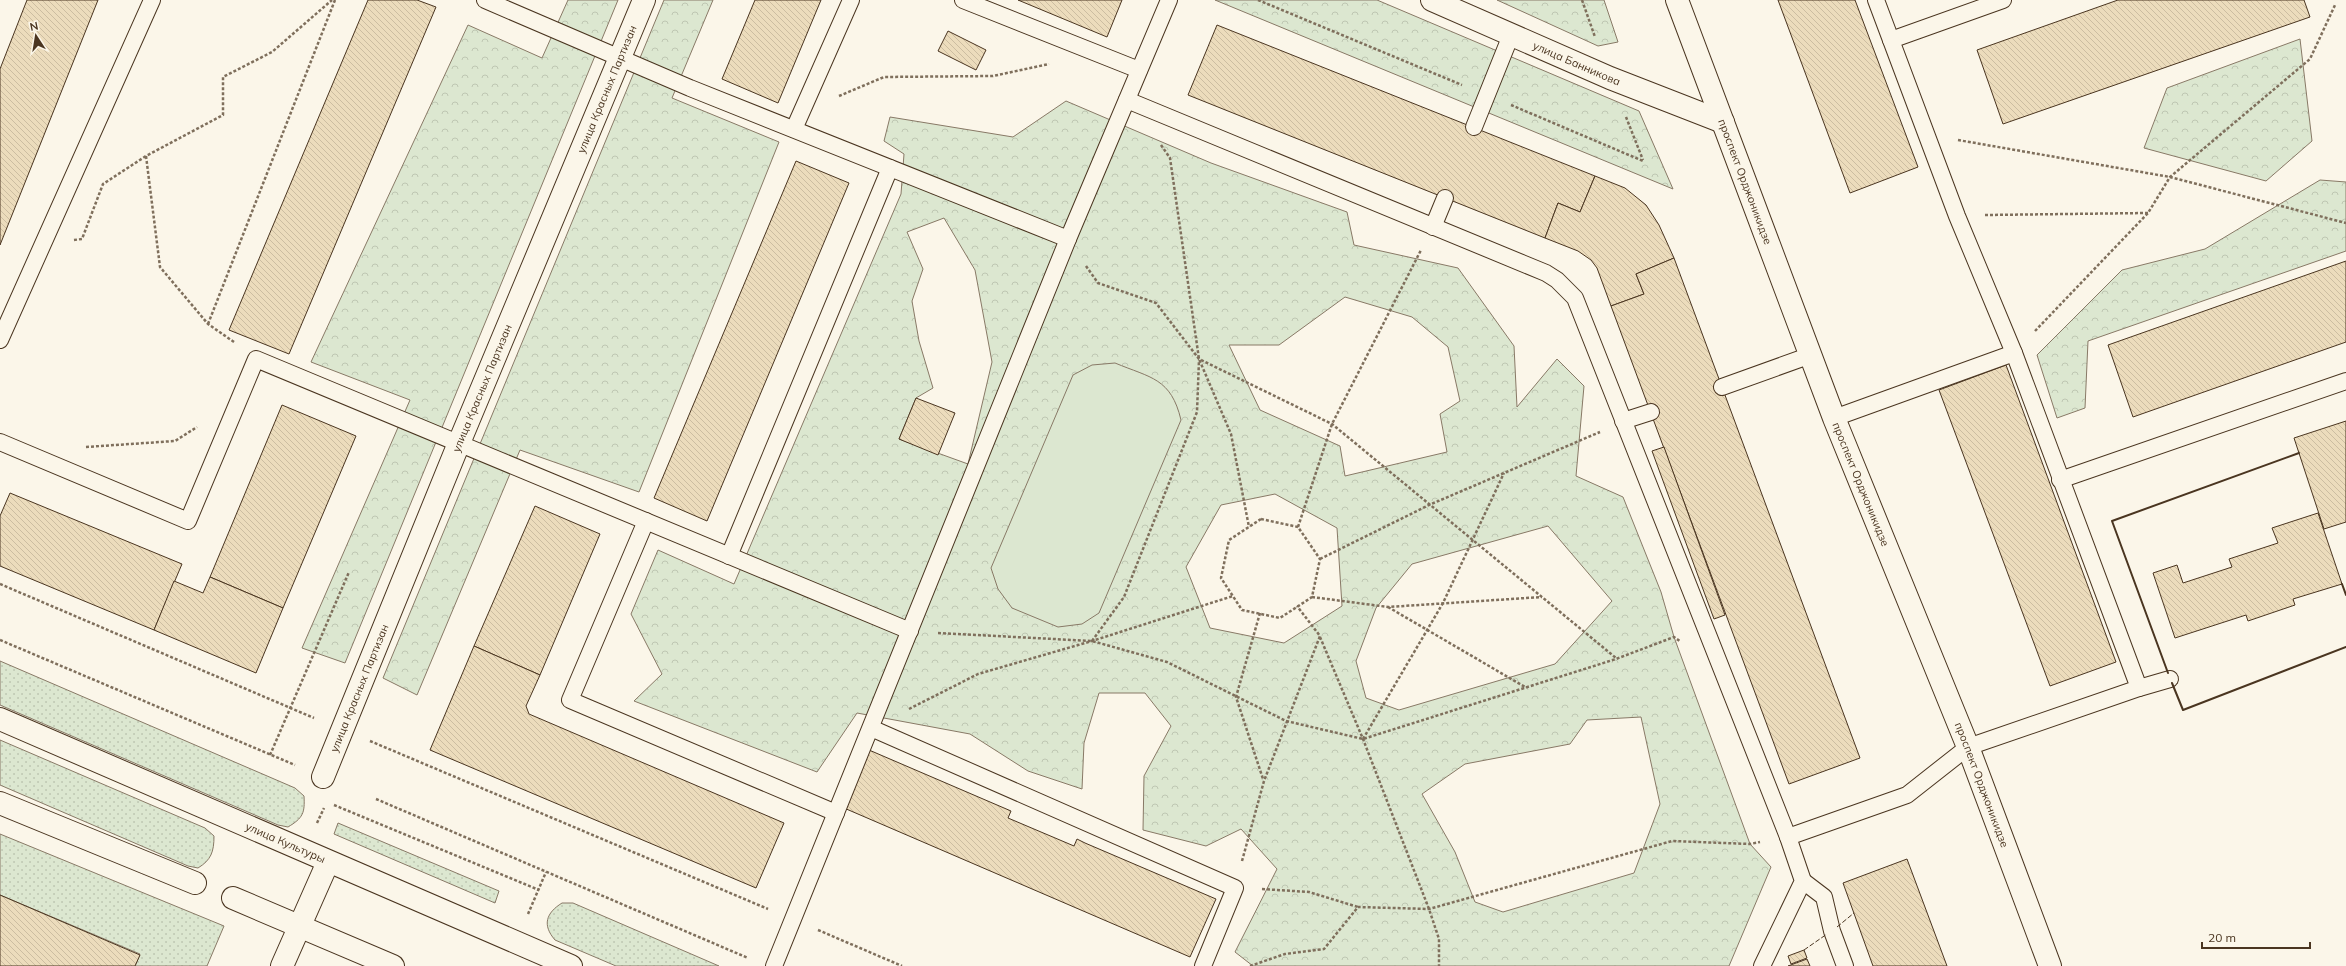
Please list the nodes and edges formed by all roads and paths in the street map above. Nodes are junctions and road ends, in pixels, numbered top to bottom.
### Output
1 (152, 0) edge
2 (334, 0) edge
3 (485, 0) edge
4 (644, 0) edge
5 (852, 0) edge
6 (963, 0) edge
7 (1169, 0) edge
8 (1258, 0) edge
9 (1432, 0) edge
10 (1677, 0) edge
11 (1876, 0) edge
12 (2003, 0) edge
13 (2335, 5) dead end
14 (1511, 34) junction
15 (1891, 40) junction
16 (620, 57) junction
17 (1054, 63) dead end
18 (1139, 70) junction
19 (1487, 95) junction
20 (1127, 100) junction
21 (802, 112) junction
22 (1723, 122) junction
23 (1474, 127) dead end
24 (794, 129) junction
25 (1927, 134) junction
26 (1157, 140) dead end
27 (146, 156) junction
28 (1643, 161) dead end
29 (890, 168) junction
30 (2170, 177) junction
31 (1445, 198) dead end
32 (2148, 213) junction
33 (1957, 216) junction
34 (2346, 223) edge
35 (1433, 227) junction
36 (1068, 239) junction
37 (42, 246) junction
38 (208, 324) junction
39 (0, 340) edge
40 (2014, 353) junction
41 (1811, 355) junction
42 (256, 359) junction
43 (1199, 359) junction
44 (2346, 381) edge
45 (1722, 387) dead end
46 (239, 401) junction
47 (1651, 412) dead end
48 (1834, 418) junction
49 (1623, 421) junction
50 (1332, 424) junction
51 (0, 442) edge
52 (459, 443) junction
53 (81, 447) dead end
54 (1504, 472) junction
55 (2060, 480) junction
56 (1429, 505) junction
57 (646, 521) junction
58 (1249, 527) junction
59 (1298, 527) junction
60 (1472, 540) junction
61 (729, 556) junction
62 (1320, 559) junction
63 (349, 572) dead end
64 (0, 584) edge
65 (1233, 596) junction
66 (1312, 597) junction
67 (1542, 597) junction
68 (1444, 603) junction
69 (1297, 606) junction
70 (1388, 607) junction
71 (1260, 613) junction
72 (910, 631) junction
73 (1427, 632) junction
74 (1320, 636) junction
75 (0, 640) edge
76 (1092, 641) junction
77 (1616, 659) junction
78 (1722, 669) junction
79 (2170, 679) dead end
80 (1524, 687) junction
81 (2139, 688) junction
82 (1236, 697) junction
83 (290, 708) junction
84 (309, 716) dead end
85 (0, 719) edge
86 (1286, 721) junction
87 (871, 728) junction
88 (343, 730) junction
89 (1363, 739) junction
90 (1968, 747) junction
91 (270, 755) junction
92 (324, 777) joint
93 (1264, 780) junction
94 (376, 800) dead end
95 (0, 802) edge
96 (836, 813) junction
97 (1788, 837) junction
98 (306, 852) junction
99 (328, 862) junction
100 (546, 872) junction
101 (1803, 881) junction
102 (194, 883) dead end
103 (1235, 888) junction
104 (539, 890) junction
105 (233, 898) dead end
106 (1358, 907) junction
107 (1429, 908) junction
108 (793, 920) junction
109 (299, 926) junction
110 (516, 942) junction
111 (752, 960) dead end
112 (282, 966) edge
113 (393, 966) edge
114 (571, 966) edge
115 (774, 966) edge
116 (902, 966) edge
117 (1202, 966) edge
118 (1250, 966) edge
119 (1439, 966) edge
120 (1762, 966) edge
121 (1845, 966) edge
122 (2050, 966) edge

1 - 37 lane
2 - 27 path
2 - 38 path
3 - 16 lane
4 - 16 street, улица Красных Партизан
5 - 21 lane
6 - 18 lane
7 - 18 lane
8 - 19 path
9 - 14 street, улица Банникова
10 - 22 street, проспект Орджоникидзе
11 - 15 lane
12 - 15 lane
13 - 30 path
14 - 19 lane
14 - 22 street, улица Банникова
15 - 25 lane
16 - 24 lane
16 - 52 street, улица Красных Партизан
17 - 21 path
18 - 20 lane
19 - 23 lane
19 - 28 path
20 - 35 lane
20 - 36 lane
21 - 24 lane
22 - 41 street, проспект Орджоникидзе
24 - 29 lane
25 - 30 path
25 - 33 lane
26 - 43 path
27 - 37 path
27 - 38 path
29 - 36 lane
29 - 61 lane
30 - 32 path
30 - 34 path
31 - 35 lane
32 - 33 path
32 - 40 path
33 - 40 lane
35 - 49 lane
35 - 50 path
36 - 43 path
36 - 72 lane
37 - 39 lane
38 - 42 path
40 - 48 lane
40 - 55 lane
41 - 45 lane
41 - 48 street, проспект Орджоникидзе
42 - 46 lane
42 - 52 lane
43 - 50 path
43 - 58 path
43 - 76 path
44 - 55 lane
46 - 51 lane
46 - 53 path
47 - 49 lane
48 - 90 street, проспект Орджоникидзе
49 - 54 path
49 - 78 lane
50 - 56 path
50 - 59 path
52 - 57 lane
52 - 88 street, улица Красных Партизан
54 - 56 path
54 - 60 path
55 - 81 lane
56 - 60 path
56 - 62 path
57 - 61 lane
57 - 96 lane
58 - 59 path
58 - 65 path
59 - 62 path
60 - 67 path
60 - 68 path
61 - 72 lane
62 - 66 path
63 - 83 path
64 - 83 path
65 - 71 path
65 - 76 path
66 - 69 path
66 - 70 path
67 - 68 path
67 - 77 path
68 - 70 path
68 - 73 path
69 - 71 path
69 - 74 path
70 - 73 path
71 - 82 path
72 - 76 path
72 - 87 lane
73 - 80 path
73 - 89 path
74 - 86 path
74 - 89 path
75 - 91 path
76 - 82 path
76 - 87 path
77 - 78 path
77 - 80 path
78 - 97 lane
79 - 81 lane
80 - 89 path
81 - 90 lane
82 - 86 path
82 - 93 path
83 - 84 path
83 - 91 path
85 - 98 street, улица Культуры
86 - 89 path
86 - 93 path
87 - 96 lane
87 - 103 lane
88 - 92 street, улица Красных Партизан
88 - 108 path
89 - 107 path
90 - 97 lane
90 - 122 street, проспект Орджоникидзе
91 - 92 path
93 - 103 path
94 - 100 path
95 - 102 street
96 - 108 lane
97 - 101 lane
97 - 107 path
98 - 99 street, улица Культуры
98 - 104 path
99 - 109 street
99 - 110 street, улица Культуры
100 - 104 path
100 - 111 path
101 - 120 lane
101 - 121 lane
103 - 106 path
103 - 117 lane
104 - 110 path
105 - 109 street
106 - 107 path
106 - 118 path
107 - 119 path
108 - 115 lane
108 - 116 path
109 - 112 street
109 - 113 street
110 - 114 street, улица Культуры

